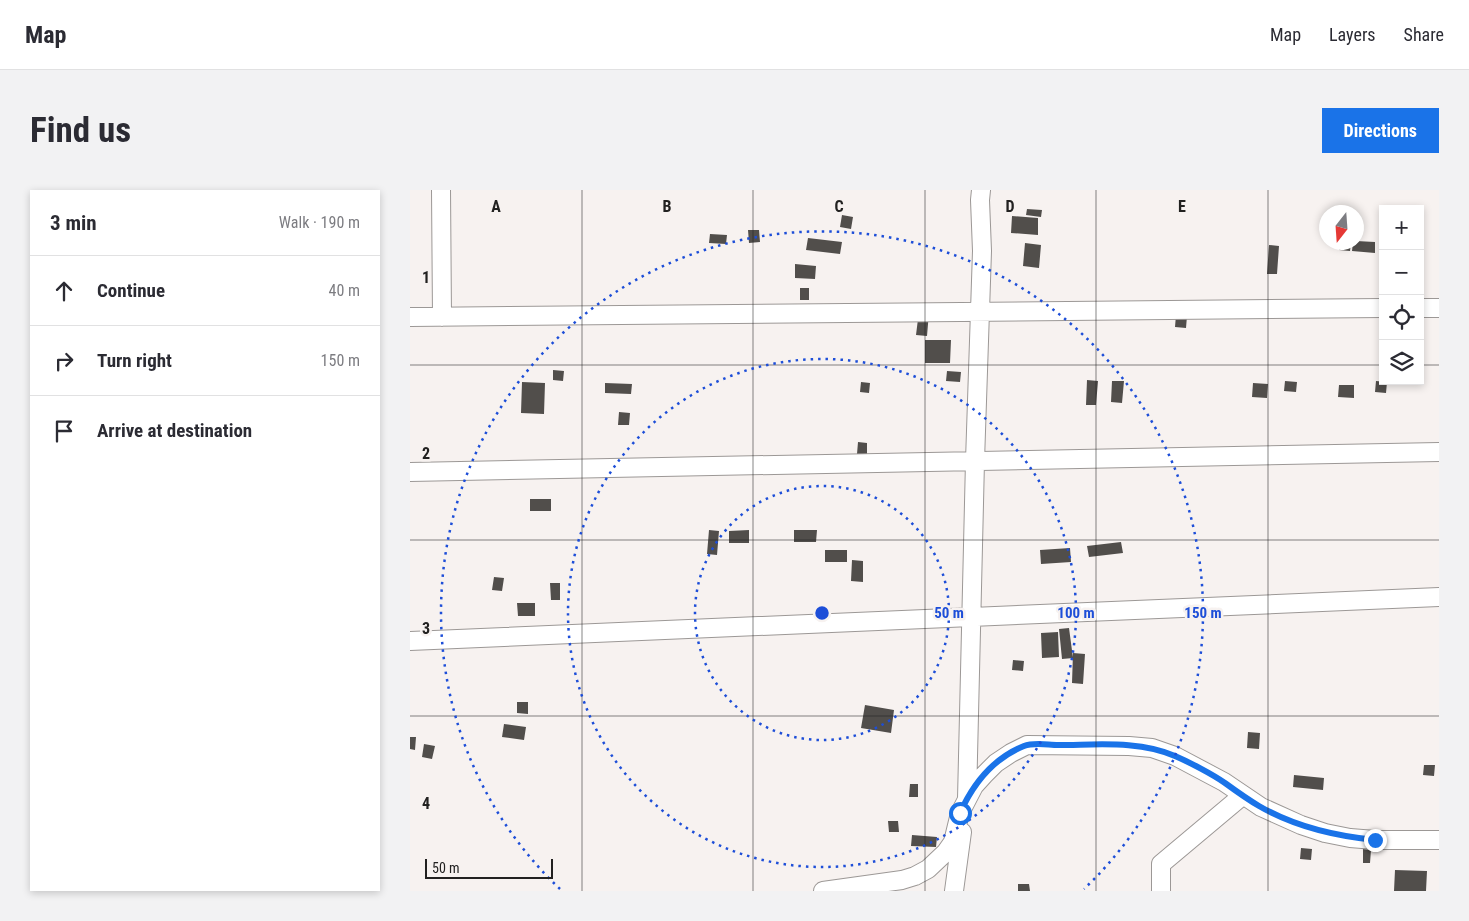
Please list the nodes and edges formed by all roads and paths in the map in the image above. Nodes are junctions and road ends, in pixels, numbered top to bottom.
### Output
1 (441, 190) edge
2 (981, 190) edge
3 (1379, 308) edge
4 (1424, 308) edge
5 (1439, 308) edge
6 (979, 312) junction
7 (410, 317) edge
8 (442, 317) junction
9 (1439, 452) edge
10 (975, 461) junction
11 (410, 472) edge
12 (1439, 598) edge
13 (972, 617) junction
14 (410, 641) edge
15 (1242, 796) junction
16 (966, 799) junction
17 (1439, 840) edge
18 (824, 891) edge
19 (954, 891) edge
20 (1162, 891) edge

1 - 8 street
2 - 6 street
3 - 6 street
4 - 5 street
6 - 8 street
6 - 10 street
7 - 8 street
9 - 10 street
10 - 11 street
10 - 13 street
12 - 13 street
13 - 14 street
13 - 16 street
15 - 16 street
15 - 17 street
15 - 20 street
16 - 18 street
16 - 19 street

